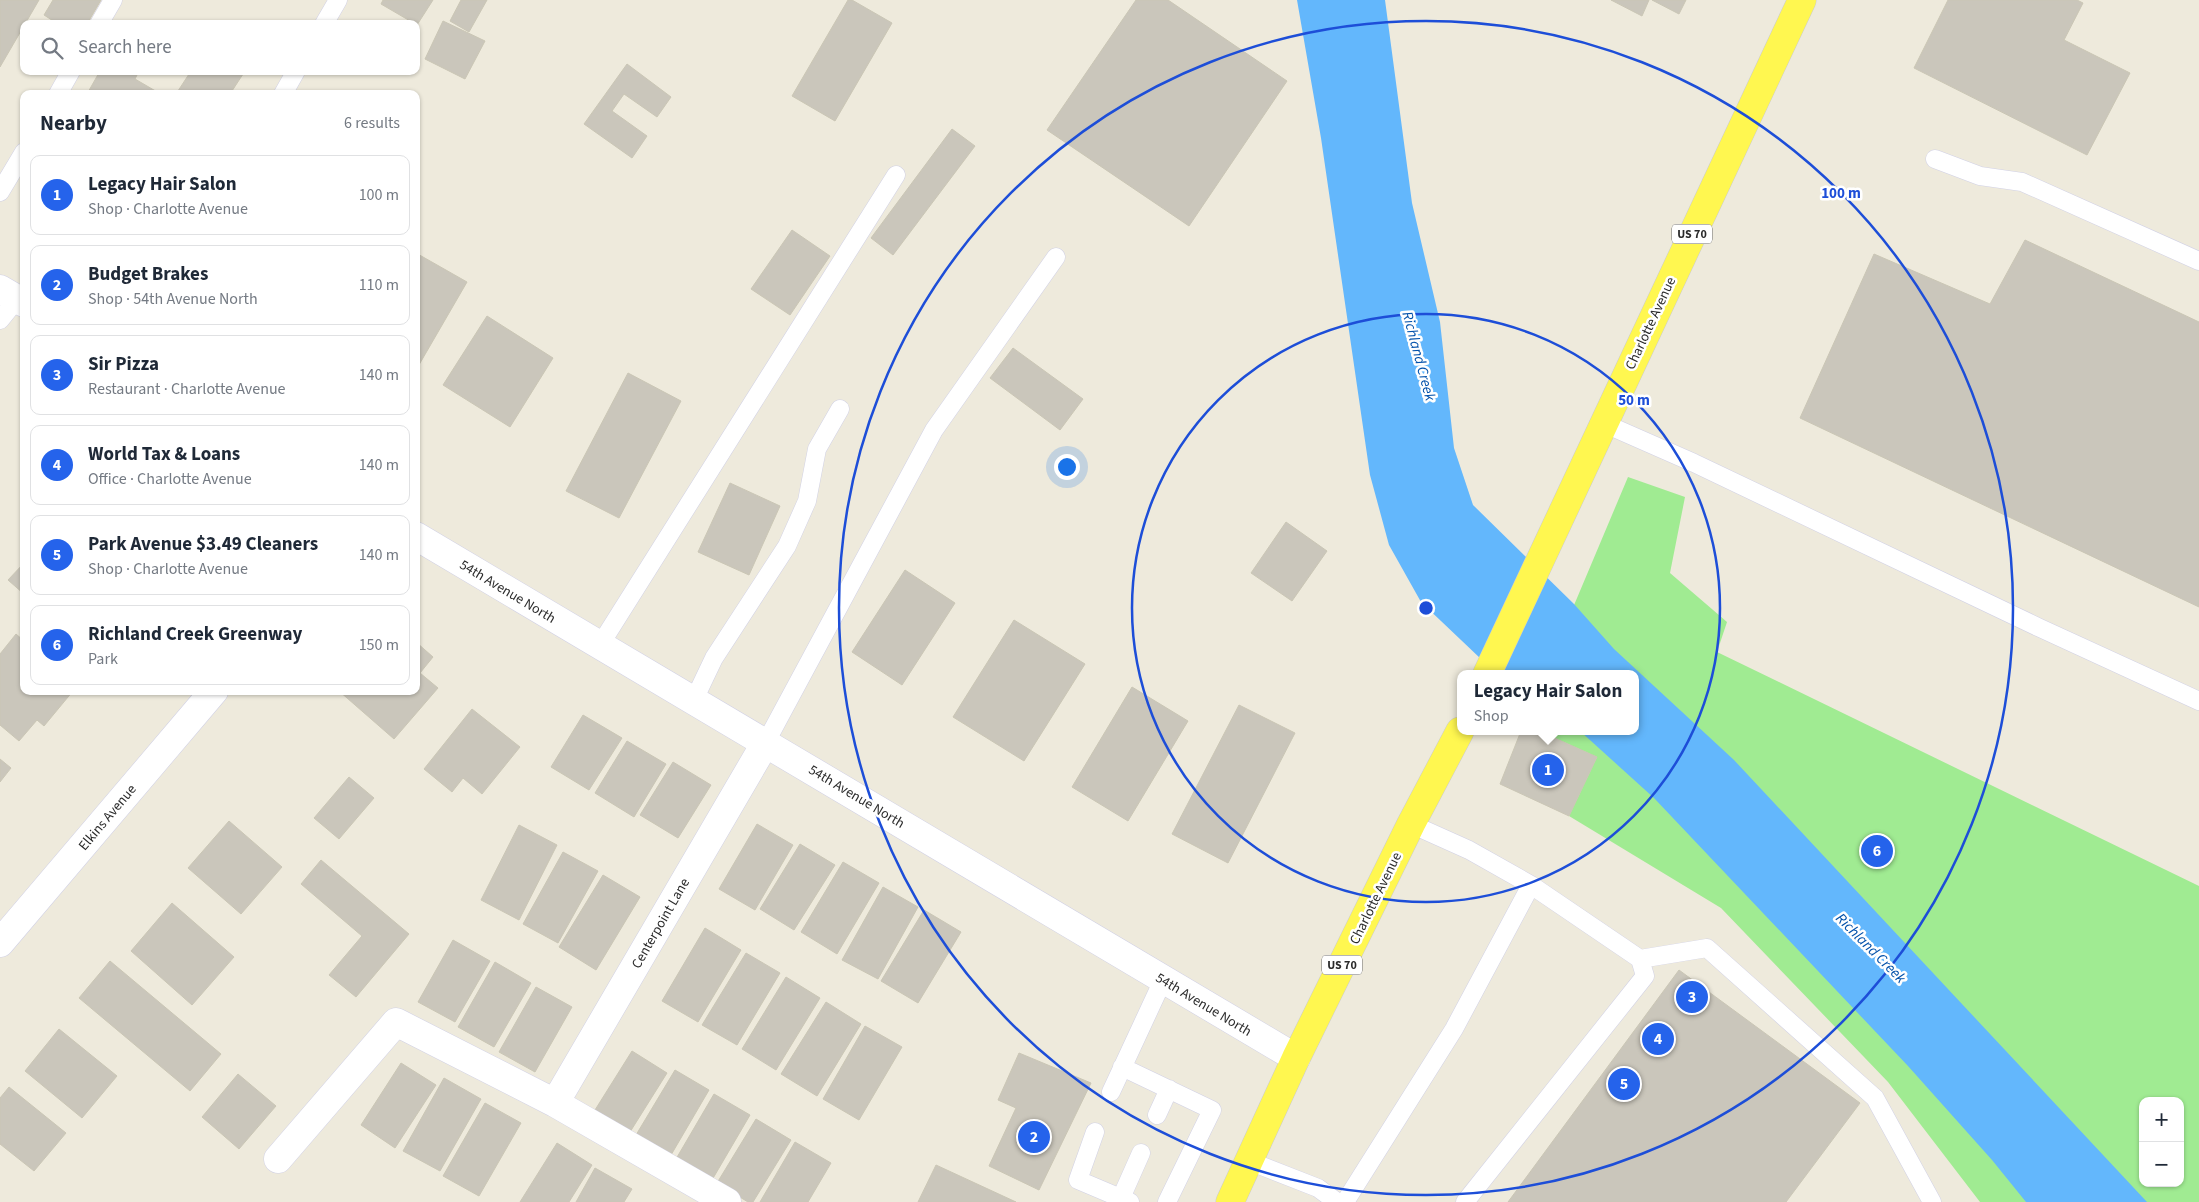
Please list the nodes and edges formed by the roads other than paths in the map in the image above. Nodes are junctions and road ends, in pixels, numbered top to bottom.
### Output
1 (114, 0) edge
2 (338, 0) edge
3 (1802, 0) edge
4 (102, 20) edge
5 (326, 20) edge
6 (69, 75) edge
7 (294, 75) edge
8 (60, 90) edge
9 (285, 90) edge
10 (20, 159) edge
11 (1935, 159) dead end
12 (896, 175) dead end
13 (0, 192) edge
14 (1056, 257) dead end
15 (2199, 261) edge
16 (14, 297) edge
17 (0, 320) edge
18 (840, 410) dead end
19 (1603, 423) junction
20 (420, 538) edge
21 (600, 645) junction
22 (1489, 670) edge
23 (211, 695) edge
24 (694, 700) junction
25 (2199, 701) edge
26 (1458, 735) edge
27 (766, 742) junction
28 (1412, 824) junction
29 (1532, 885) junction
30 (0, 943) edge
31 (1640, 959) junction
32 (1163, 980) junction
33 (1296, 1058) junction
34 (1122, 1067) junction
35 (1169, 1089) junction
36 (1112, 1092) dead end
37 (555, 1103) junction
38 (1157, 1115) dead end
39 (1095, 1132) dead end
40 (1141, 1153) dead end
41 (278, 1159) dead end
42 (1249, 1162) junction
43 (1125, 1200) edge
44 (727, 1202) edge
45 (1167, 1202) edge
46 (1230, 1202) edge
47 (1337, 1202) edge
48 (1345, 1202) edge
49 (1465, 1202) edge
50 (1932, 1202) edge

1 - 4 lane
2 - 5 lane
3 - 19 main road, Charlotte Avenue / US 70
6 - 8 lane
7 - 9 lane
10 - 13 lane
11 - 15 lane
12 - 21 lane
14 - 27 lane
16 - 17 lane
18 - 24 lane
19 - 22 main road, Charlotte Avenue / US 70
19 - 25 lane
20 - 21 street, 54th Avenue North
21 - 24 street, 54th Avenue North
23 - 30 street, Elkins Avenue
24 - 27 street, 54th Avenue North
26 - 28 main road, Charlotte Avenue / US 70
27 - 32 street, 54th Avenue North
27 - 37 street, Centerpoint Lane
28 - 29 lane
28 - 33 main road, Charlotte Avenue / US 70
29 - 31 lane
29 - 48 lane
31 - 49 lane
31 - 50 lane
32 - 33 street, 54th Avenue North
32 - 34 lane
33 - 42 main road, Charlotte Avenue / US 70
34 - 35 lane
34 - 36 lane
35 - 38 lane
35 - 45 lane
37 - 41 street
37 - 44 street
39 - 43 lane
40 - 43 lane
42 - 46 main road, Charlotte Avenue / US 70
42 - 47 lane

